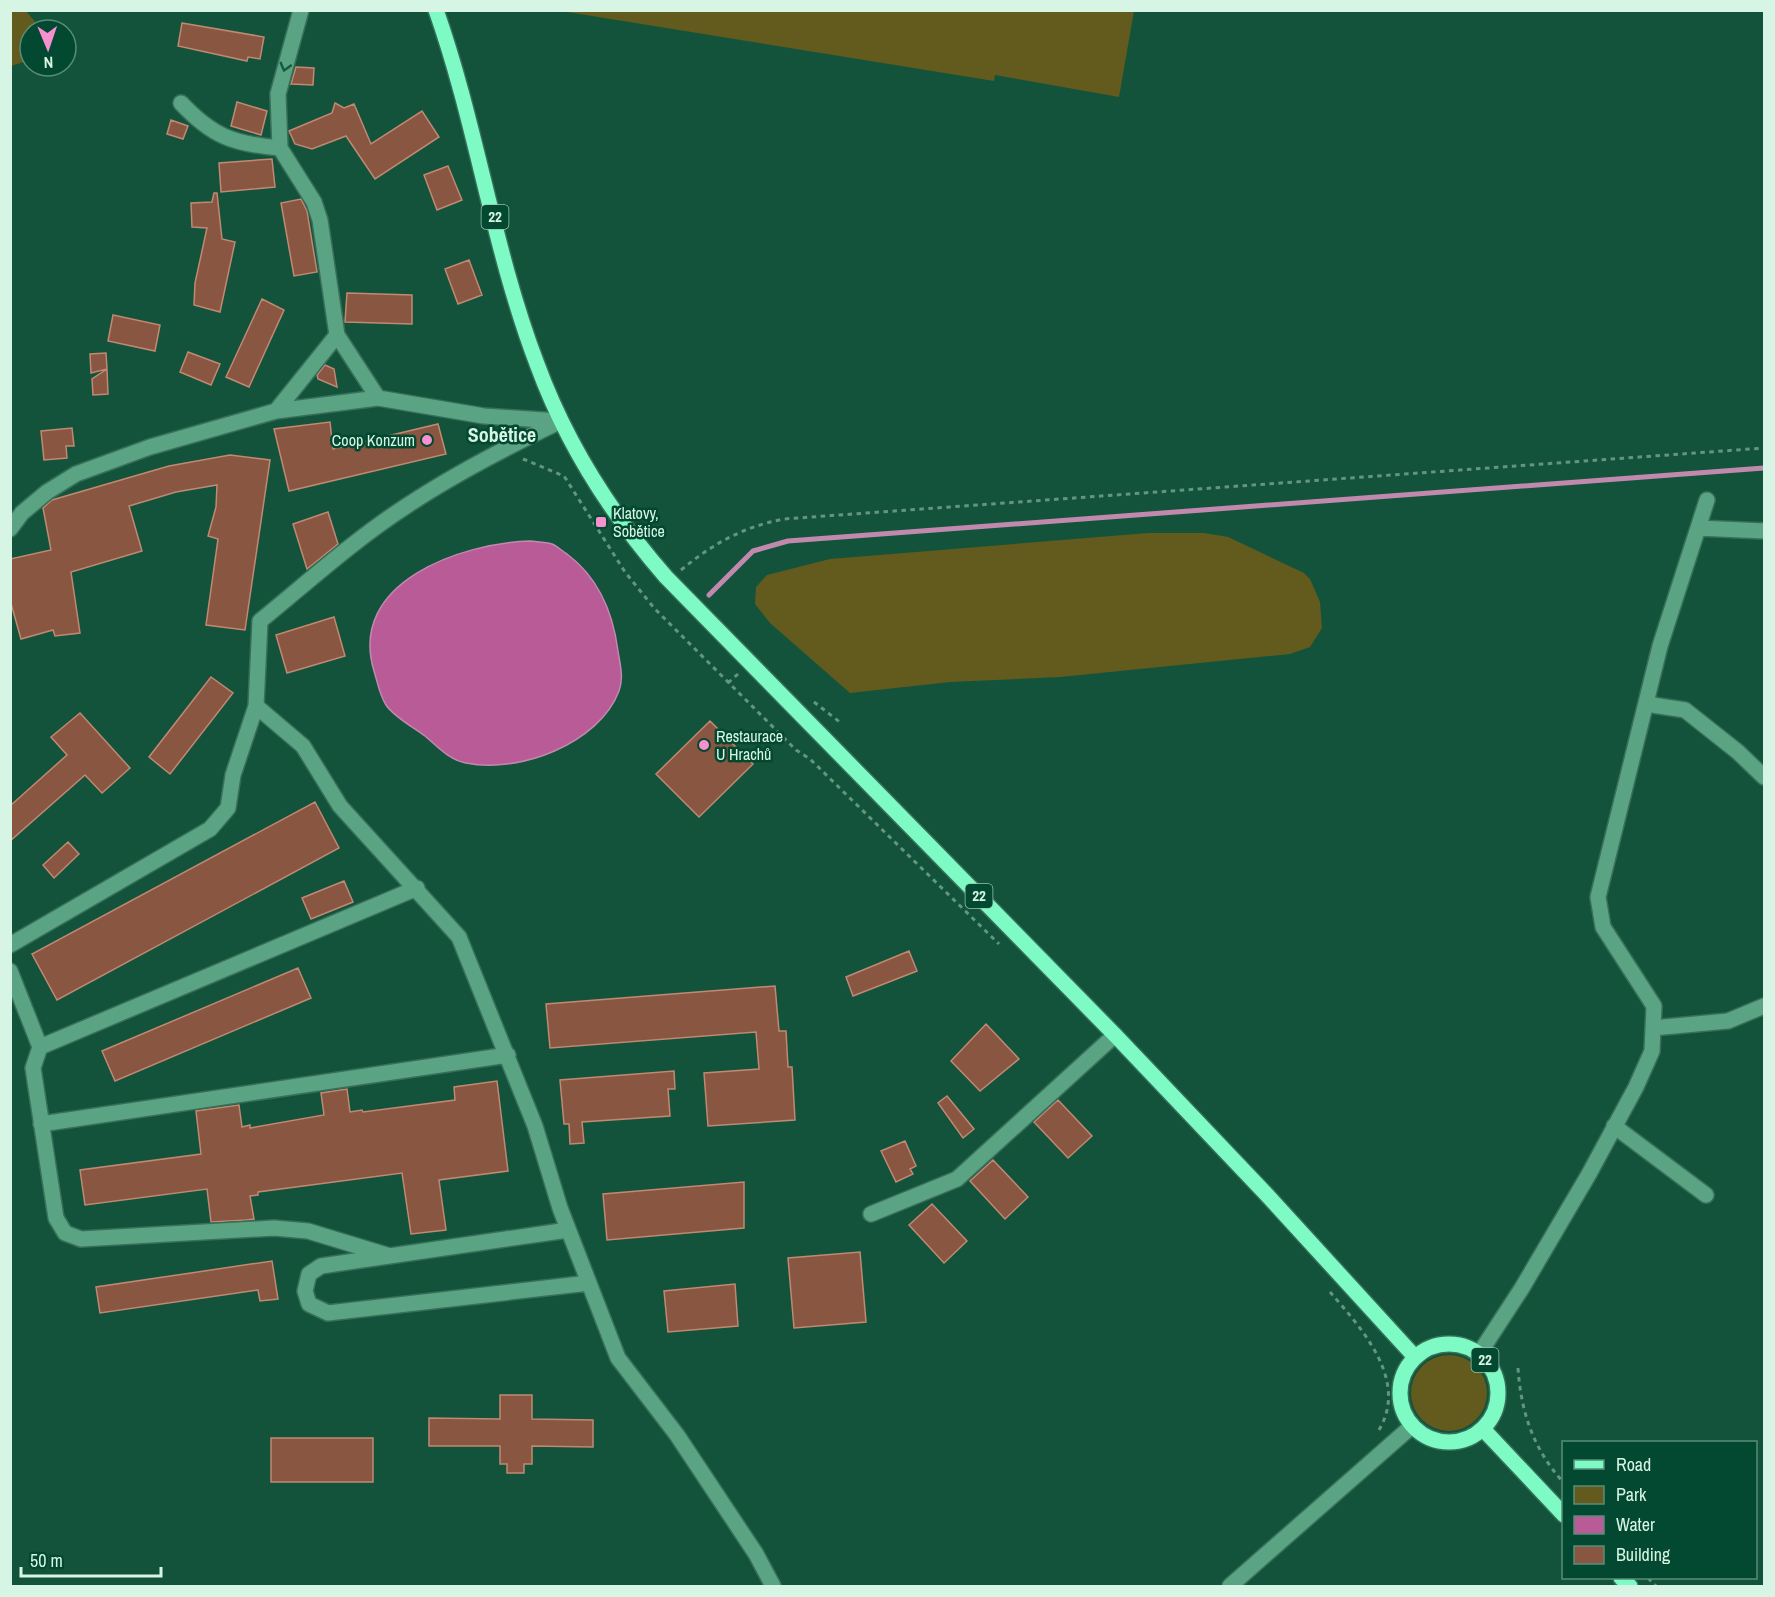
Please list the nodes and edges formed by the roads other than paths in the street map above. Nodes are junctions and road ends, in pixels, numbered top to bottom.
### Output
1 (301, 10) edge
2 (436, 10) edge
3 (181, 104) dead end
4 (280, 148) junction
5 (337, 335) junction
6 (378, 398) junction
7 (276, 411) junction
8 (561, 421) junction
9 (1707, 500) dead end
10 (1698, 528) junction
11 (10, 529) edge
12 (1764, 531) edge
13 (1646, 704) junction
14 (256, 706) junction
15 (1764, 777) edge
16 (417, 888) junction
17 (10, 945) edge
18 (10, 971) edge
19 (1764, 1006) edge
20 (1653, 1028) junction
21 (1115, 1035) junction
22 (40, 1047) junction
23 (508, 1056) junction
24 (41, 1124) junction
25 (1614, 1126) junction
26 (1706, 1195) dead end
27 (871, 1214) dead end
28 (568, 1230) junction
29 (390, 1256) junction
30 (589, 1283) junction
31 (1479, 1354) junction
32 (1415, 1357) junction
33 (1412, 1426) junction
34 (1483, 1429) junction
35 (1562, 1514) edge
36 (773, 1587) edge
37 (1230, 1587) edge

1 -> 4 street
2 - 8 main road, 22
3 - 4 street
4 - 5 street
5 - 6 street
5 - 7 street
6 - 7 street
6 - 8 street
7 - 11 street
8 - 14 street
8 - 21 main road, 22
9 - 10 street
10 - 12 street
10 - 13 street
13 - 15 street
13 - 20 street
14 - 16 street
14 - 17 street
16 - 22 street
16 - 23 street
18 - 22 street
19 - 20 street
20 - 25 street
21 - 27 street
21 - 32 main road, 22
22 - 24 street
23 - 24 street
23 - 28 street
24 - 29 street
25 - 26 street
25 - 31 street
28 - 29 street
28 - 30 street
29 - 30 street
30 - 36 street
31 - 32 main road, 22
31 - 34 main road, 22
32 - 33 main road
33 - 34 main road
33 - 37 street
34 - 35 main road

